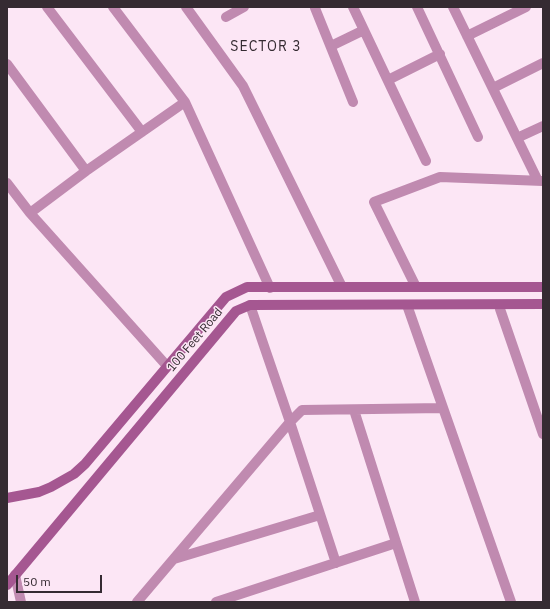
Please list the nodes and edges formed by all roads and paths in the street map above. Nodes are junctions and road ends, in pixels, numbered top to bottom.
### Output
1 (48, 7) edge
2 (113, 7) edge
3 (186, 7) edge
4 (244, 7) edge
5 (353, 7) edge
6 (417, 7) edge
7 (453, 7) edge
8 (526, 7) edge
9 (315, 8) dead end
10 (226, 17) dead end
11 (364, 30) junction
12 (467, 36) junction
13 (331, 46) junction
14 (440, 54) junction
15 (543, 63) edge
16 (7, 64) edge
17 (388, 80) junction
18 (493, 88) junction
19 (185, 102) junction
20 (353, 102) dead end
21 (543, 126) edge
22 (142, 132) junction
23 (478, 137) dead end
24 (517, 138) junction
25 (426, 161) dead end
26 (86, 171) junction
27 (541, 181) edge
28 (7, 183) edge
29 (30, 213) junction
30 (342, 287) junction
31 (416, 287) junction
32 (543, 287) edge
33 (270, 288) junction
34 (543, 304) edge
35 (250, 305) junction
36 (407, 305) junction
37 (500, 309) dead end
38 (168, 366) junction
39 (443, 408) junction
40 (354, 410) junction
41 (539, 412) edge
42 (290, 422) junction
43 (543, 434) edge
44 (7, 498) edge
45 (320, 514) junction
46 (396, 543) junction
47 (174, 559) junction
48 (336, 563) junction
49 (15, 575) junction
50 (7, 585) edge
51 (21, 602) edge
52 (137, 602) edge
53 (216, 602) edge
54 (415, 602) edge
55 (511, 602) edge

1 - 22 street
2 - 19 street
3 - 30 street
4 - 10 street
5 - 11 street
6 - 14 street
7 - 12 street
8 - 12 street
9 - 13 street
11 - 13 street
11 - 17 street
12 - 18 street
13 - 20 street
14 - 17 street
14 - 23 street
15 - 18 street
16 - 26 street
17 - 25 street
18 - 24 street
19 - 22 street
19 - 33 street
21 - 24 street
22 - 26 street
24 - 27 street
26 - 29 street
27 - 31 street
28 - 29 street
29 - 38 street
30 - 31 main road, 100 Feet Road
30 - 33 main road, 100 Feet Road
31 - 32 main road, 100 Feet Road
33 - 38 main road, 100 Feet Road
34 - 36 main road, 100 Feet Road
35 - 36 main road, 100 Feet Road
35 - 42 street
35 - 49 main road, 100 Feet Road
36 - 39 street
37 - 41 street
38 - 44 main road, 100 Feet Road
39 - 40 street
39 - 55 street
40 - 42 street
40 - 46 street
41 - 43 street
42 - 45 street
42 - 47 street
45 - 47 street
45 - 48 street
46 - 48 street
46 - 54 street
47 - 52 street
48 - 53 street
49 - 50 main road, 100 Feet Road
49 - 51 street

